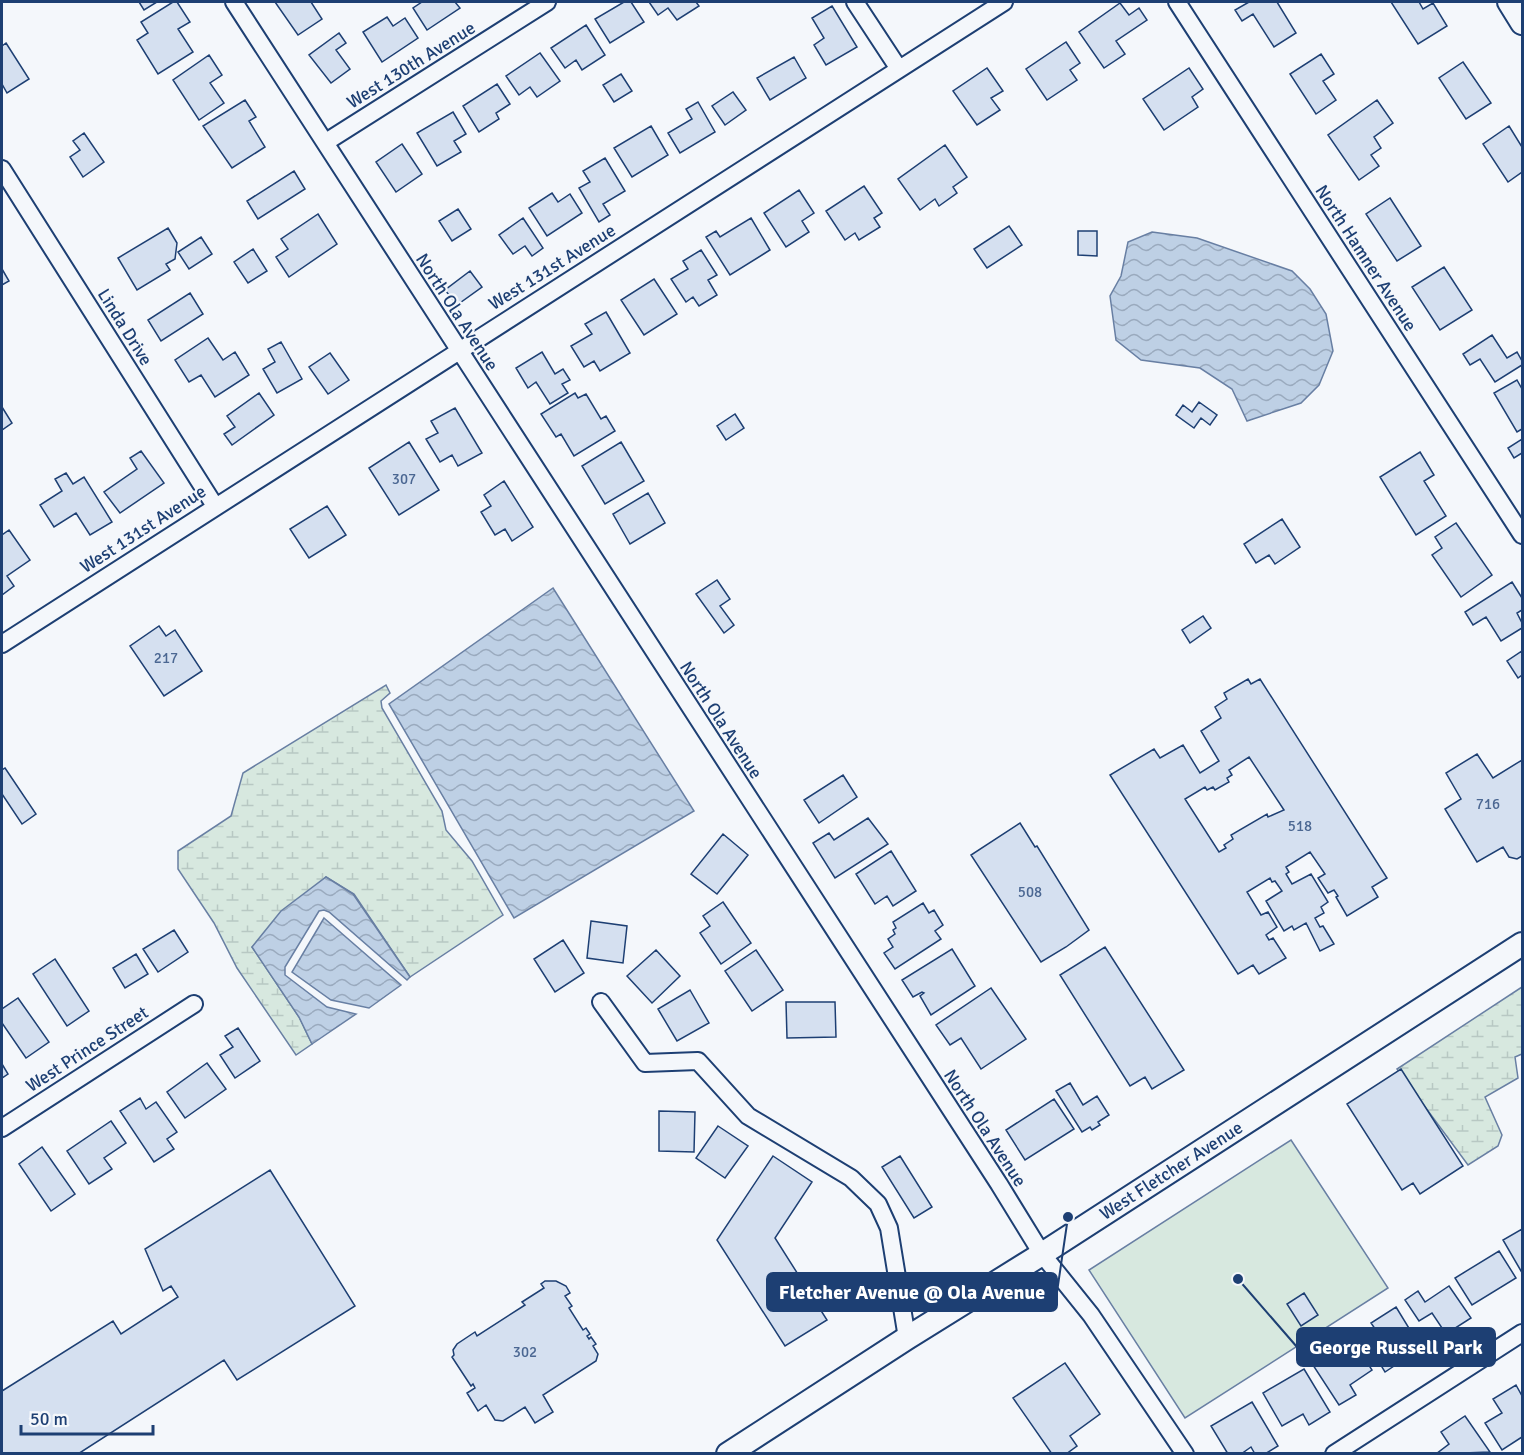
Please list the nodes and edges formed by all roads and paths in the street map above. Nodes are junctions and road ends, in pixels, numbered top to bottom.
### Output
1 (234, 2) edge
2 (547, 2) edge
3 (855, 2) edge
4 (1004, 2) edge
5 (1177, 2) edge
6 (1509, 2) edge
7 (1522, 23) edge
8 (899, 69) junction
9 (326, 142) junction
10 (2, 169) edge
11 (458, 350) junction
12 (215, 506) junction
13 (1522, 535) edge
14 (2, 644) edge
15 (1522, 944) edge
16 (601, 1002) dead end
17 (194, 1004) dead end
18 (2, 1128) edge
19 (1042, 1254) junction
20 (1522, 1333) edge
21 (907, 1338) junction
22 (728, 1454) edge
23 (1185, 1454) edge
24 (1334, 1454) edge

1 - 9 street, North Ola Avenue
2 - 9 street, West 130th Avenue
3 - 8 street
4 - 8 street, West 131st Avenue
5 - 13 street, North Hamner Avenue
6 - 7 main road
8 - 11 street, West 131st Avenue
9 - 11 street, North Ola Avenue
10 - 12 street, Linda Drive
11 - 12 street, West 131st Avenue
11 - 19 street, North Ola Avenue
12 - 14 street, West 131st Avenue
15 - 19 main road, West Fletcher Avenue
16 - 21 street
17 - 18 street, West Prince Street
19 - 21 main road, West Fletcher Avenue
19 - 23 street, North Ola Avenue
20 - 24 street
21 - 22 main road, West Fletcher Avenue

